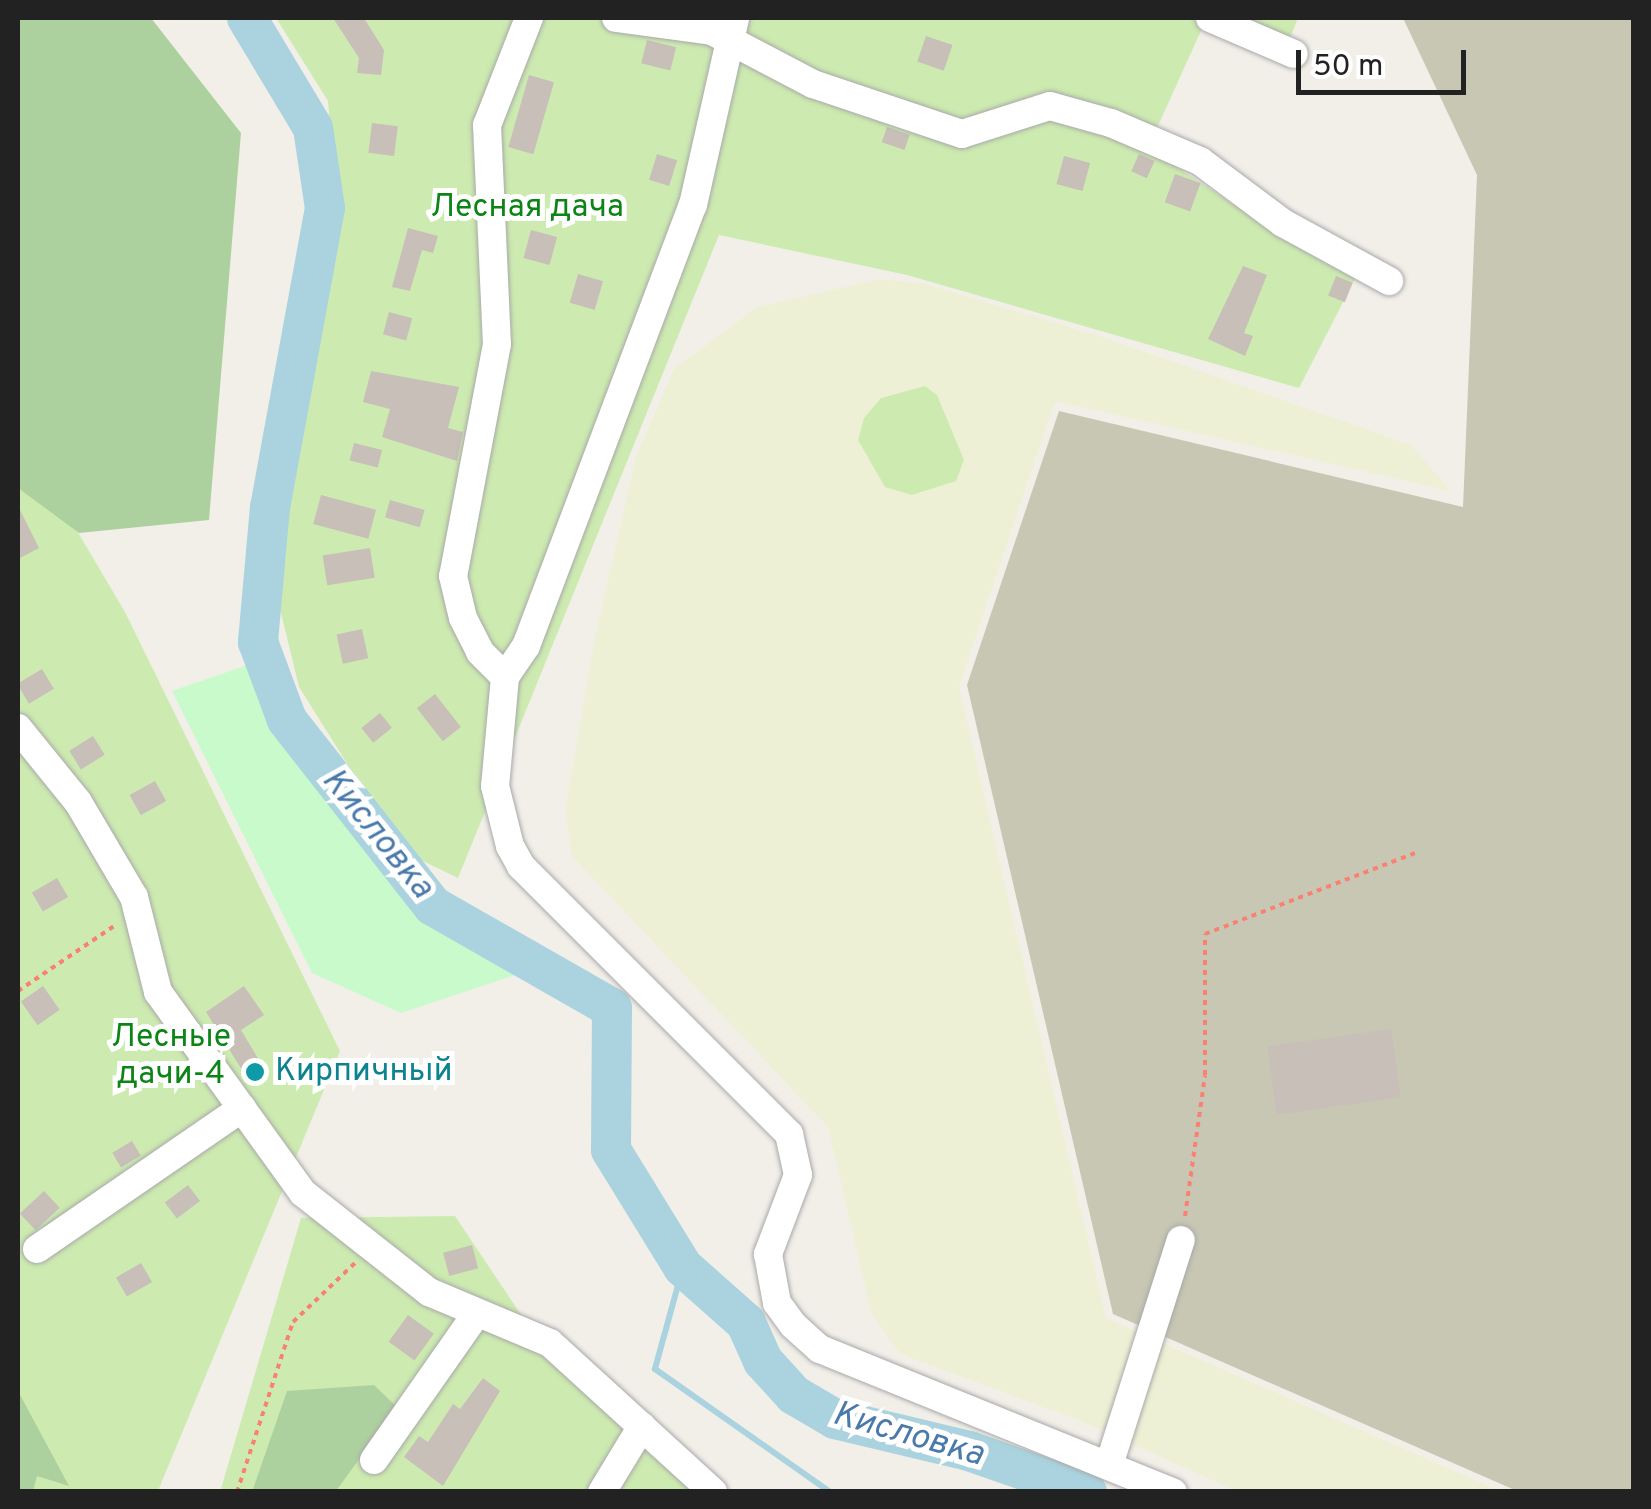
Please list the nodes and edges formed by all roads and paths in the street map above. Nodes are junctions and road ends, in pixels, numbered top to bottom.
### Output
1 (529, 18) edge
2 (616, 18) edge
3 (1210, 18) edge
4 (730, 28) edge
5 (1294, 54) dead end
6 (1389, 281) dead end
7 (505, 677) junction
8 (18, 728) edge
9 (1418, 852) dead end
10 (138, 910) junction
11 (18, 991) edge
12 (242, 1108) junction
13 (1181, 1240) joint
14 (37, 1249) dead end
15 (370, 1250) junction
16 (477, 1313) junction
17 (642, 1426) junction
18 (374, 1460) dead end
19 (1109, 1465) junction
20 (237, 1492) edge
21 (602, 1492) edge
22 (712, 1492) edge
23 (1173, 1492) edge

1 - 7 street
2 - 4 street
3 - 5 street
4 - 6 street
4 - 7 street
7 - 19 street
8 - 10 street
9 - 13 path
10 - 11 path
10 - 12 street
12 - 14 street
12 - 15 street
13 - 19 street
15 - 16 street
15 - 20 path
16 - 17 street
16 - 18 street
17 - 21 street
17 - 22 street
19 - 23 street

